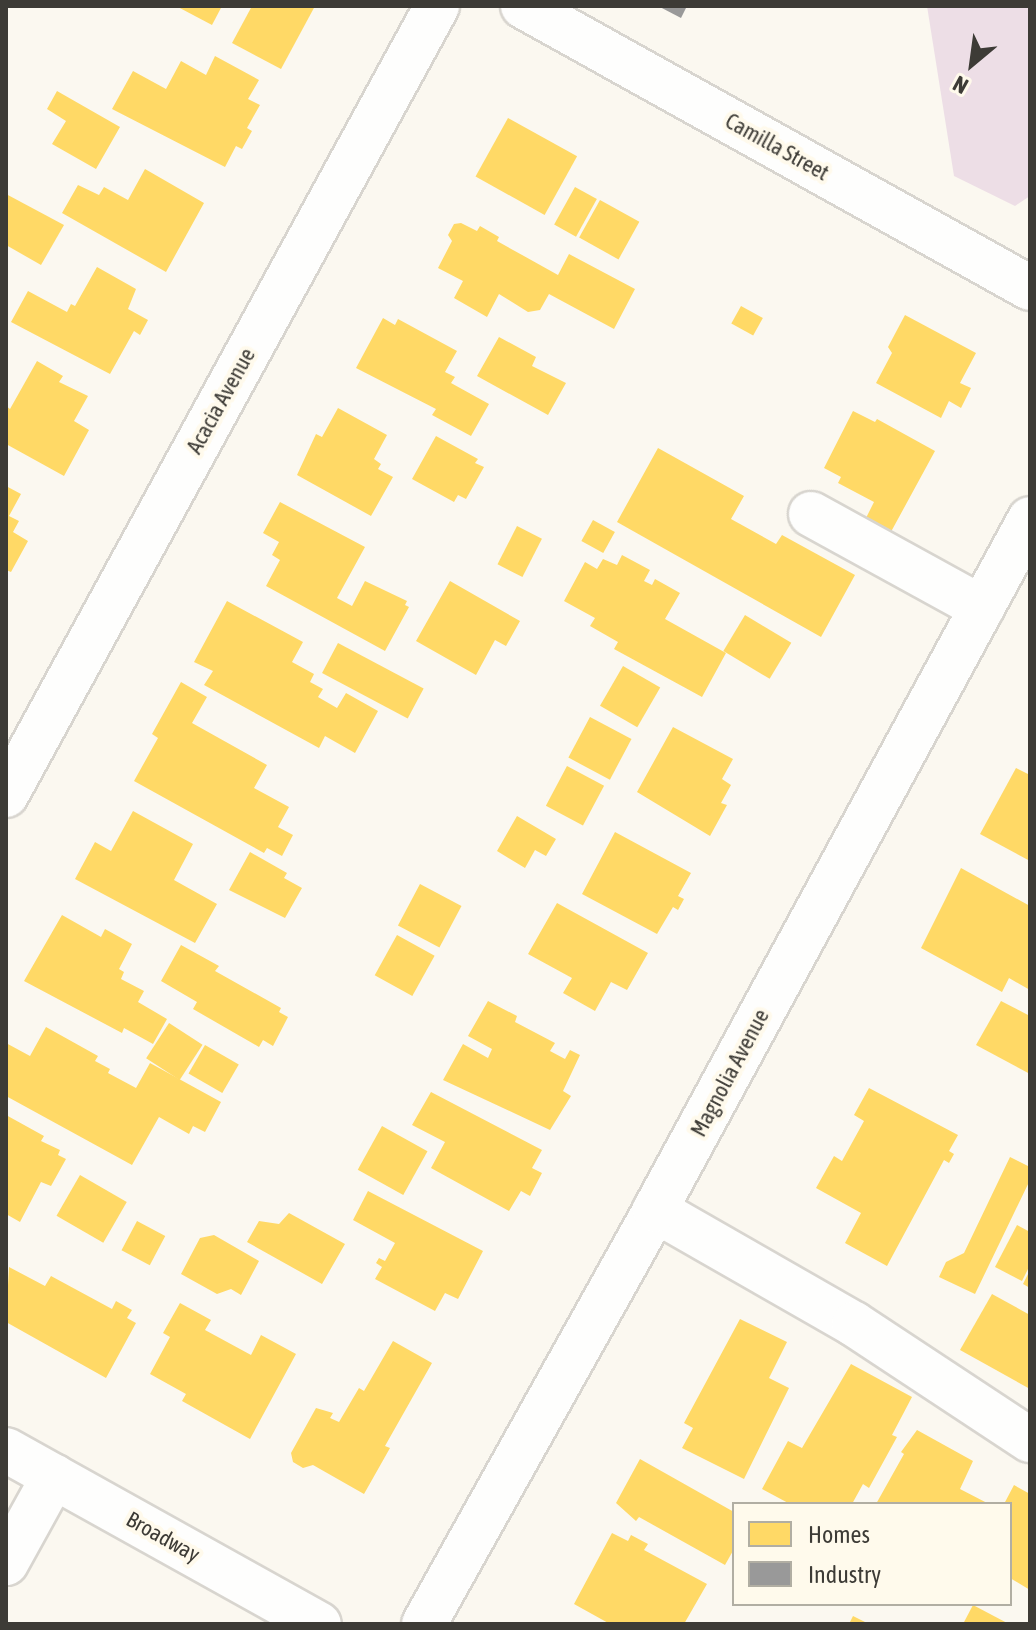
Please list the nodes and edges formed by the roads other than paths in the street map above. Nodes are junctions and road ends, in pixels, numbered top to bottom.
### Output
1 (437, 6) edge
2 (523, 6) edge
3 (1030, 288) edge
4 (811, 514) dead end
5 (1030, 519) edge
6 (982, 608) junction
7 (6, 795) edge
8 (655, 1210) junction
9 (1030, 1440) edge
10 (6, 1450) edge
11 (54, 1476) junction
12 (6, 1563) edge
13 (319, 1624) edge
14 (424, 1624) edge

1 - 7 street, Acacia Avenue
2 - 3 street, Camilla Street
4 - 6 street
5 - 6 street, Magnolia Avenue
6 - 8 street, Magnolia Avenue
8 - 9 street
8 - 14 street, Magnolia Avenue
10 - 11 street, Broadway
11 - 12 street
11 - 13 street, Broadway

